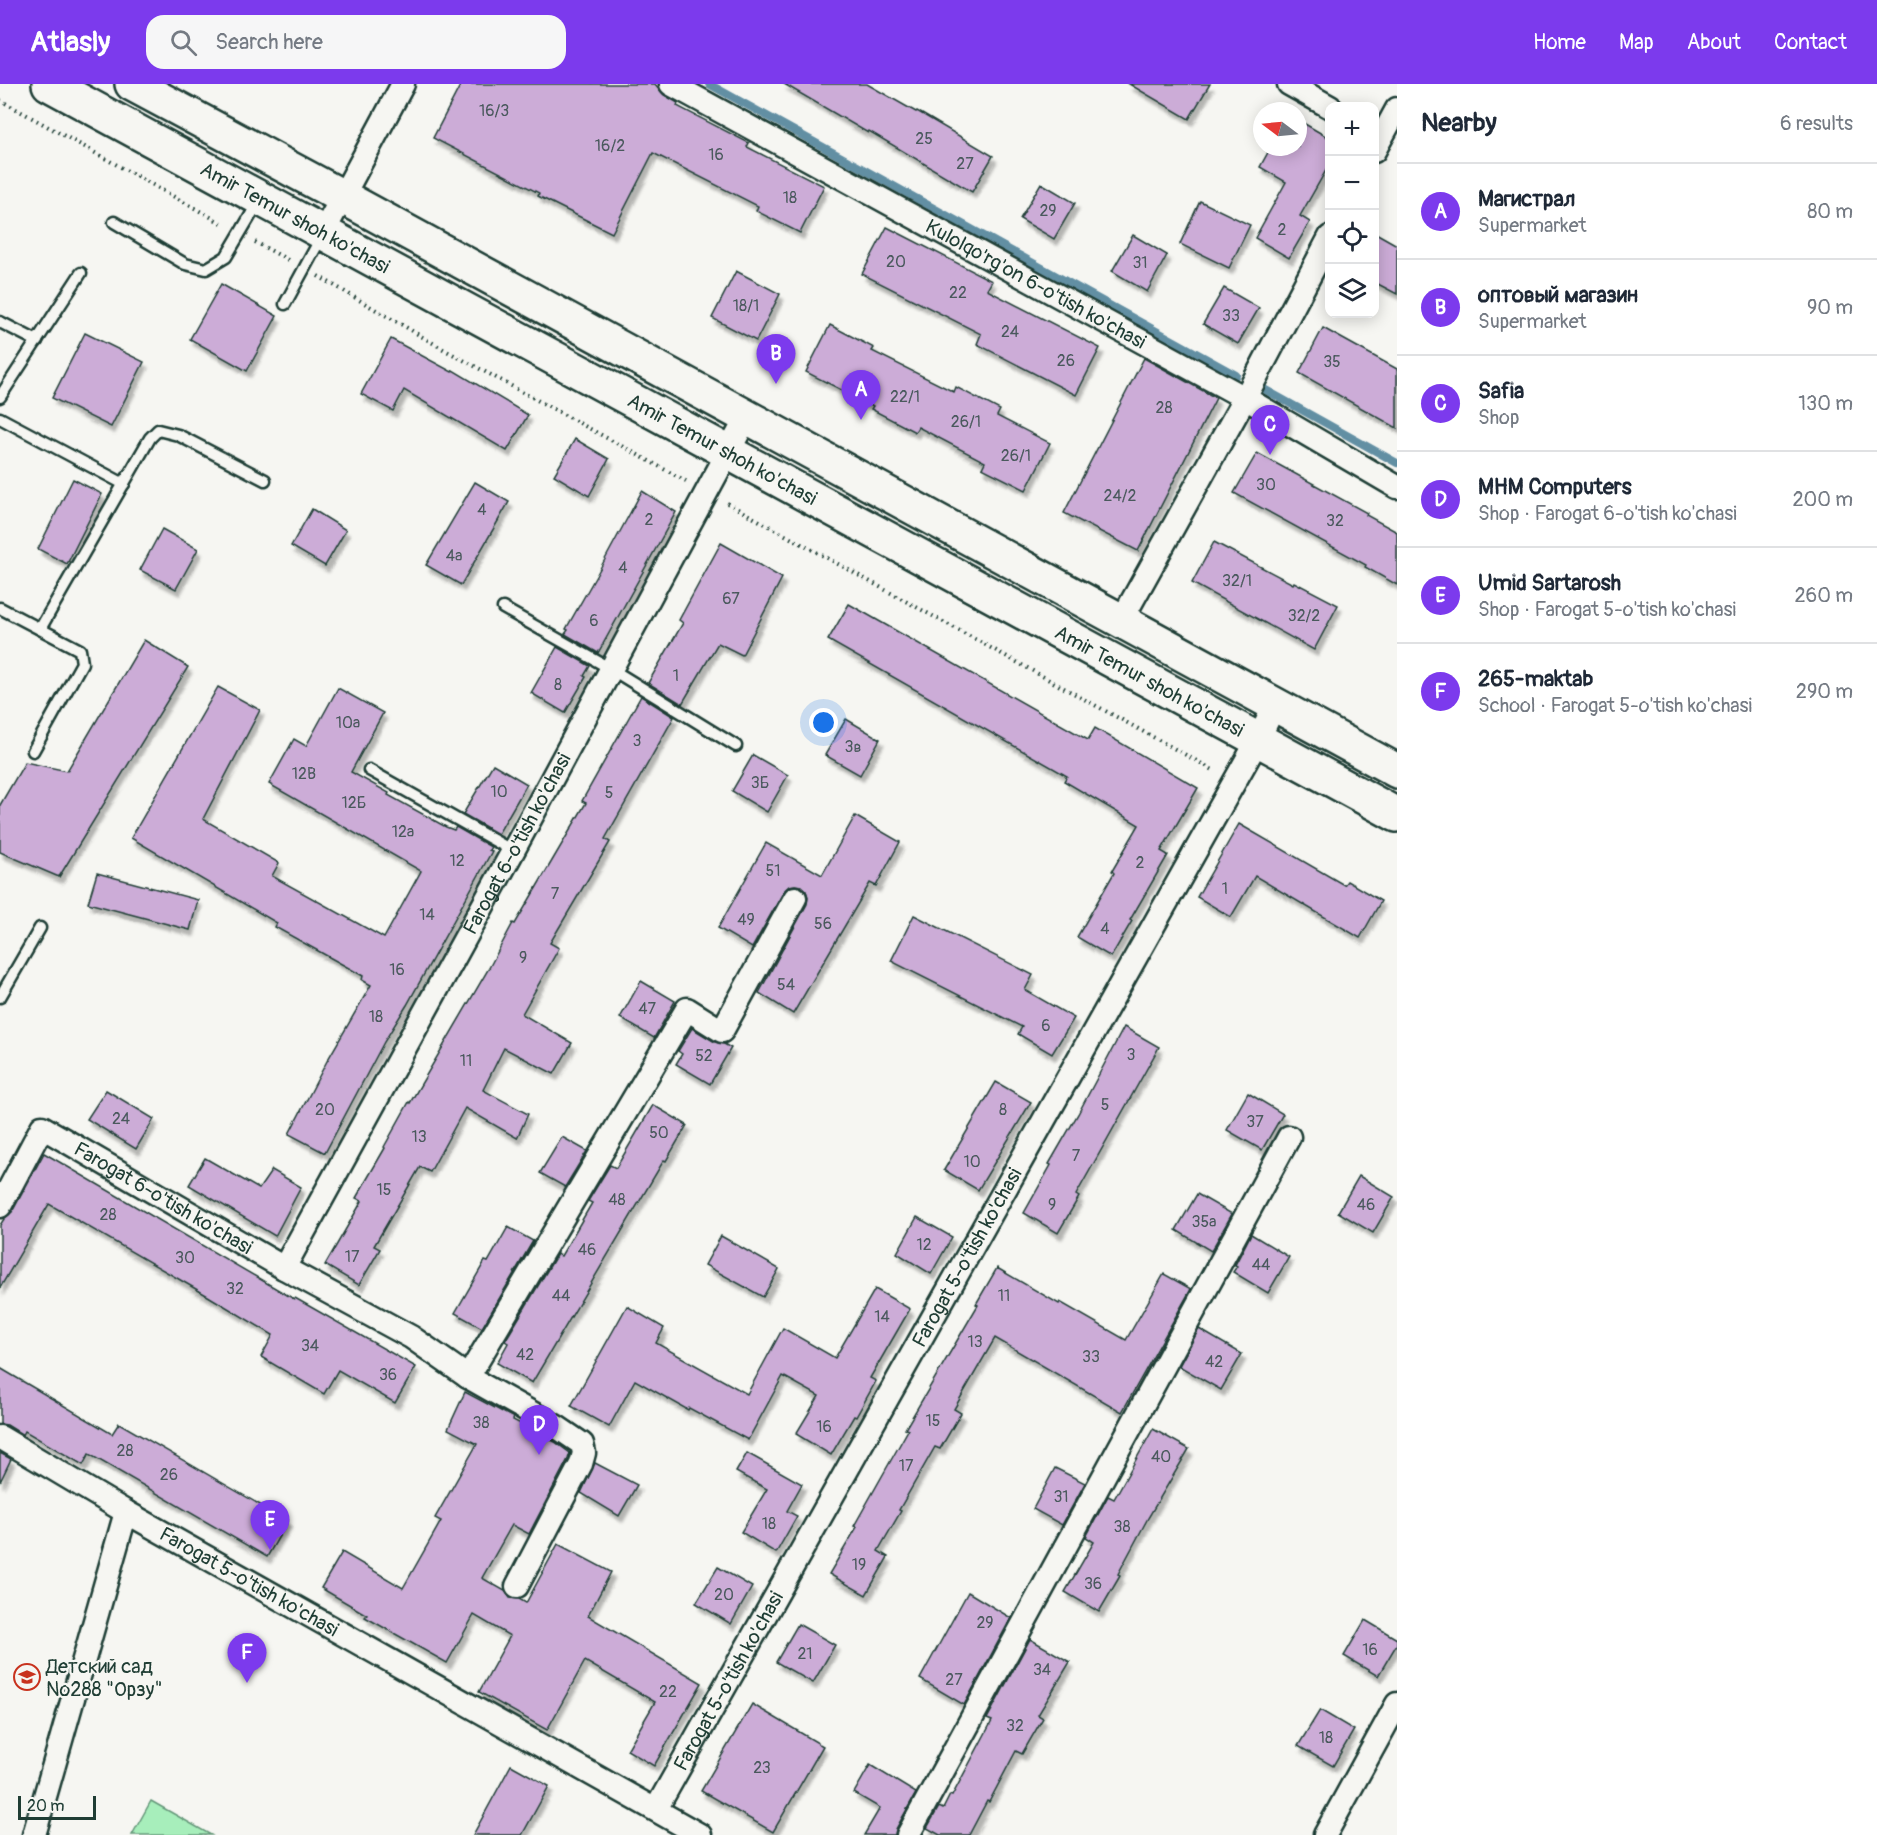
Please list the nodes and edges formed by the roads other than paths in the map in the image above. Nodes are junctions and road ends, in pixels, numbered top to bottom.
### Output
1 (49, 84) edge
2 (132, 84) edge
3 (403, 84) edge
4 (671, 84) edge
5 (1289, 84) edge
6 (1325, 105) edge
7 (1397, 109) edge
8 (1379, 137) edge
9 (343, 197) junction
10 (261, 199) junction
11 (114, 222) dead end
12 (323, 233) junction
13 (1325, 245) edge
14 (81, 273) dead end
15 (285, 304) dead end
16 (0, 322) edge
17 (37, 341) junction
18 (0, 397) edge
19 (1245, 398) junction
20 (747, 417) junction
21 (0, 418) edge
22 (728, 452) junction
23 (264, 480) dead end
24 (124, 484) junction
25 (1397, 487) edge
26 (0, 608) edge
27 (503, 608) dead end
28 (1121, 621) junction
29 (40, 629) junction
30 (611, 669) junction
31 (1275, 705) junction
32 (1258, 740) junction
33 (736, 746) dead end
34 (33, 751) dead end
35 (369, 770) dead end
36 (1397, 771) edge
37 (1397, 815) edge
38 (513, 851) junction
39 (795, 898) dead end
40 (40, 928) dead end
41 (5, 977) edge
42 (0, 997) edge
43 (1289, 1137) dead end
44 (0, 1206) edge
45 (284, 1268) junction
46 (468, 1377) junction
47 (0, 1437) edge
48 (126, 1512) junction
49 (517, 1586) dead end
50 (1397, 1704) edge
51 (656, 1809) junction
52 (34, 1835) edge
53 (700, 1835) edge
54 (908, 1835) edge
55 (1326, 1835) edge

1 - 10 main road, Amir Temur shoh ko'chasi
2 - 9 main road, Amir Temur shoh ko'chasi
3 - 9 street
4 - 19 street, Kulolqo'rg'on 6-o'tish ko'chasi
5 - 6 street
7 - 8 street
9 - 12 street
9 - 20 main road, Amir Temur shoh ko'chasi
10 - 11 lane
10 - 12 main road, Amir Temur shoh ko'chasi
12 - 15 lane
12 - 22 main road, Amir Temur shoh ko'chasi
13 - 19 street
14 - 17 lane
16 - 17 lane
17 - 18 lane
19 - 25 street, Kulolqo'rg'on 6-o'tish ko'chasi
19 - 28 street
20 - 22 street, Farogat 6-o'tish ko'chasi
20 - 28 main road, Amir Temur shoh ko'chasi
21 - 24 lane
22 - 30 street, Farogat 6-o'tish ko'chasi
22 - 32 main road, Amir Temur shoh ko'chasi
23 - 24 lane
24 - 29 lane
26 - 29 lane
27 - 30 lane
28 - 31 main road, Amir Temur shoh ko'chasi
29 - 34 lane
30 - 33 lane
30 - 38 street, Farogat 6-o'tish ko'chasi
31 - 32 street, Farogat 5-o'tish ko'chasi
31 - 36 main road, Amir Temur shoh ko'chasi
32 - 37 main road, Amir Temur shoh ko'chasi
32 - 51 street, Farogat 5-o'tish ko'chasi
35 - 38 lane
38 - 45 street, Farogat 6-o'tish ko'chasi
39 - 46 street
40 - 41 lane
41 - 42 lane
43 - 54 street
44 - 45 street, Farogat 6-o'tish ko'chasi
45 - 46 street, Farogat 6-o'tish ko'chasi
46 - 49 street, Farogat 6-o'tish ko'chasi
47 - 48 street, Farogat 5-o'tish ko'chasi
48 - 51 street, Farogat 5-o'tish ko'chasi
48 - 52 street
50 - 55 street
51 - 53 street, Farogat 5-o'tish ko'chasi

